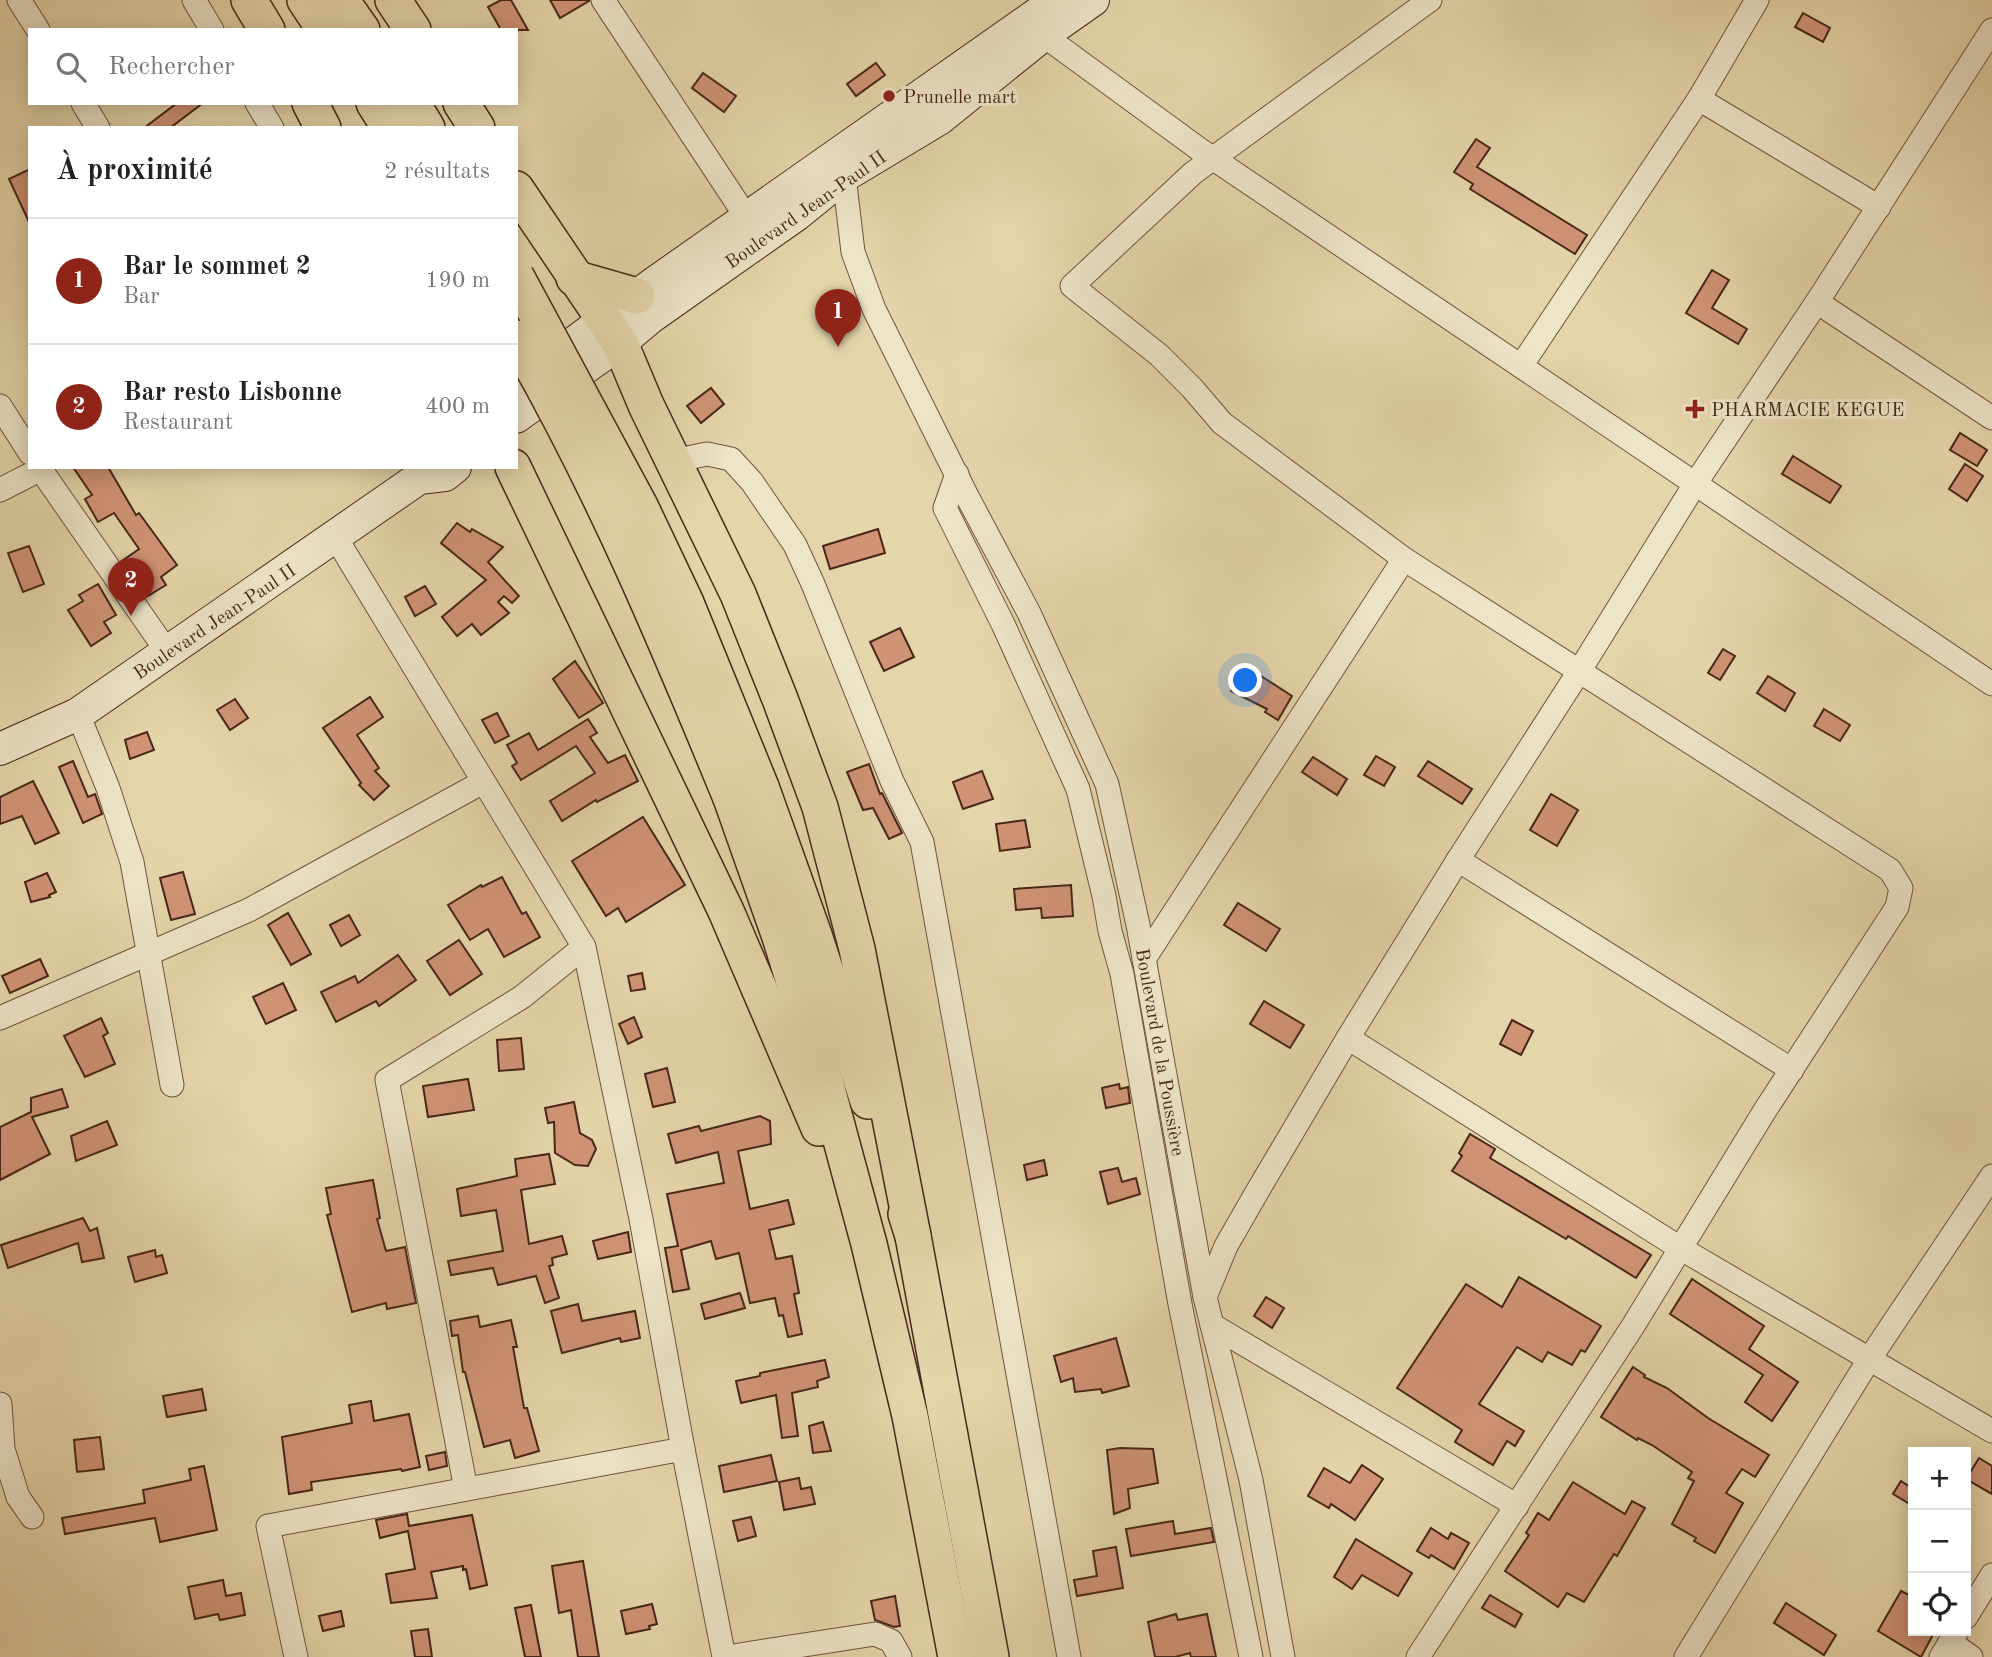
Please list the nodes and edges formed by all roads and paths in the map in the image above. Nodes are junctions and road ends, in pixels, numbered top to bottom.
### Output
1 (19, 0) edge
2 (194, 0) edge
3 (249, 0) edge
4 (306, 0) edge
5 (341, 0) edge
6 (393, 0) edge
7 (603, 0) edge
8 (1057, 0) edge
9 (1093, 0) edge
10 (1430, 0) edge
11 (1757, 0) edge
12 (1037, 27) junction
13 (37, 28) edge
14 (211, 28) edge
15 (266, 28) edge
16 (324, 28) edge
17 (361, 28) edge
18 (412, 28) edge
19 (1992, 30) edge
20 (1699, 99) junction
21 (84, 105) edge
22 (258, 105) edge
23 (311, 105) edge
24 (375, 105) edge
25 (413, 105) edge
26 (462, 105) edge
27 (97, 126) edge
28 (271, 126) edge
29 (322, 126) edge
30 (389, 126) edge
31 (426, 126) edge
32 (476, 126) edge
33 (1213, 158) junction
34 (844, 176) junction
35 (518, 192) edge
36 (1879, 207) junction
37 (747, 218) junction
38 (574, 278) junction
39 (518, 280) edge
40 (637, 296) junction
41 (1817, 302) junction
42 (612, 331) junction
43 (518, 342) edge
44 (1521, 366) junction
45 (518, 385) edge
46 (0, 406) edge
47 (1990, 411) edge
48 (518, 415) edge
49 (22, 425) edge
50 (673, 461) junction
51 (29, 469) edge
52 (41, 469) edge
53 (452, 469) edge
54 (491, 469) edge
55 (422, 473) edge
56 (957, 474) junction
57 (517, 476) edge
58 (1695, 484) junction
59 (0, 490) edge
60 (336, 538) junction
61 (1405, 559) junction
62 (168, 653) junction
63 (1580, 670) junction
64 (1992, 684) edge
65 (78, 715) junction
66 (0, 749) edge
67 (483, 782) junction
68 (746, 793) junction
69 (1458, 860) junction
70 (584, 947) junction
71 (149, 953) junction
72 (1144, 959) junction
73 (0, 1018) edge
74 (1348, 1038) junction
75 (1792, 1070) junction
76 (172, 1085) dead end
77 (1992, 1176) edge
78 (913, 1236) junction
79 (869, 1244) junction
80 (1680, 1248) junction
81 (1205, 1297) junction
82 (1180, 1304) junction
83 (1212, 1325) junction
84 (1870, 1358) junction
85 (0, 1404) edge
86 (1992, 1430) edge
87 (683, 1449) junction
88 (466, 1489) junction
89 (1517, 1506) junction
90 (32, 1517) dead end
91 (1992, 1574) edge
92 (1971, 1609) edge
93 (1949, 1643) edge
94 (296, 1657) edge
95 (725, 1657) edge
96 (900, 1657) edge
97 (956, 1657) edge
98 (991, 1657) edge
99 (1069, 1657) edge
100 (1251, 1657) edge
101 (1283, 1657) edge
102 (1418, 1657) edge
103 (1686, 1657) edge
104 (1971, 1657) edge

1 - 13 street
2 - 14 street
3 - 15 main road
4 - 16 main road
5 - 17 main road
6 - 18 main road
7 - 37 street
8 - 12 main road, Boulevard Jean-Paul II
9 - 12 main road, Boulevard Jean-Paul II
10 - 33 street
11 - 20 street
12 - 33 street
12 - 34 main road, Boulevard Jean-Paul II
12 - 37 main road, Boulevard Jean-Paul II
19 - 36 street
20 - 36 street
20 - 44 street
21 - 27 street
22 - 28 street
23 - 29 main road
24 - 30 main road
25 - 31 main road
26 - 32 main road
33 - 44 street
33 - 61 street
34 - 42 main road, Boulevard Jean-Paul II
34 - 56 street, Boulevard de la Poussière
35 - 38 main road
36 - 41 street
37 - 40 main road, Boulevard Jean-Paul II
38 - 40 main road
38 - 42 main road
39 - 68 main road, bridge
40 - 42 main road, Boulevard Jean-Paul II
41 - 47 street
41 - 58 street
42 - 45 main road, Boulevard Jean-Paul II
42 - 48 main road, Boulevard Jean-Paul II
42 - 50 main road
43 - 68 main road, bridge
44 - 58 street
46 - 49 street
50 - 78 main road
50 - 99 street
51 - 59 street
52 - 62 street
53 - 55 main road, Boulevard Jean-Paul II
54 - 57 main road
55 - 60 main road, Boulevard Jean-Paul II
56 - 72 street, Boulevard de la Poussière
56 - 82 street, Boulevard de la Poussière
57 - 79 main road
58 - 63 street
58 - 64 street
60 - 62 main road, Boulevard Jean-Paul II
60 - 67 street
61 - 63 street
61 - 72 street
62 - 65 main road, Boulevard Jean-Paul II
63 - 69 street
63 - 75 street
65 - 66 main road, Boulevard Jean-Paul II
65 - 71 street
67 - 70 street
67 - 71 street
68 - 78 main road
68 - 79 main road
69 - 74 street
69 - 75 street
70 - 87 street
70 - 88 street
71 - 73 street
71 - 76 street
72 - 81 street, Boulevard de la Poussière
74 - 80 street
74 - 81 street
75 - 80 street
77 - 84 street
78 - 98 main road
79 - 97 main road
80 - 84 street
80 - 89 street
81 - 82 street
81 - 83 street, Boulevard de la Poussière
82 - 100 street, Boulevard de la Poussière
83 - 89 street
83 - 101 street, Boulevard de la Poussière
84 - 86 street
84 - 103 street
85 - 90 street
87 - 88 street
87 - 95 street
88 - 94 street
89 - 102 street
91 - 92 street
93 - 104 street
95 - 96 street

